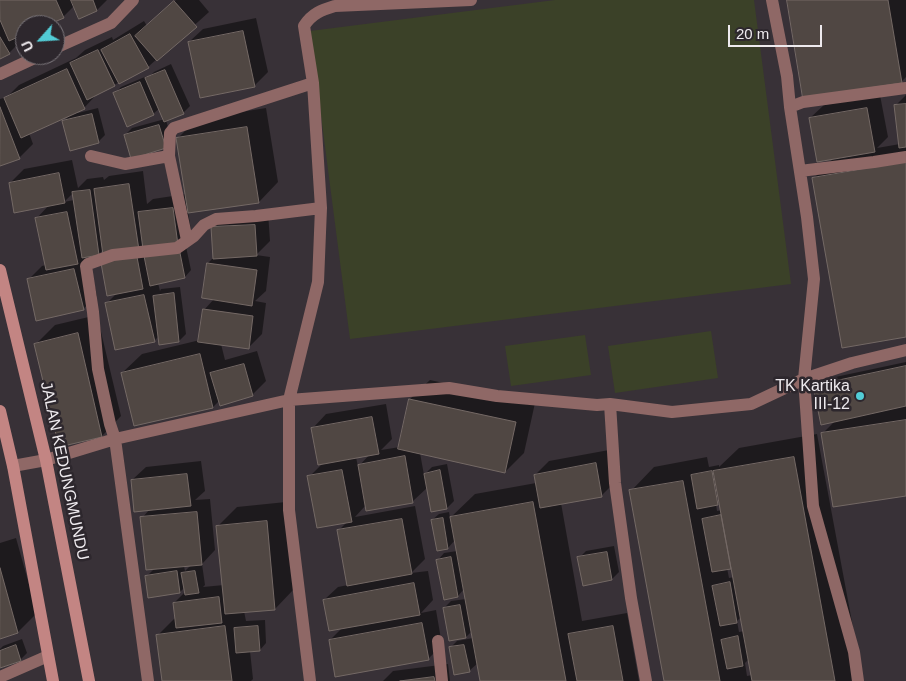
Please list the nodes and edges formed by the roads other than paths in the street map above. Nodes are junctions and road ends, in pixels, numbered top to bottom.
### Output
1 (133, 0) edge
2 (471, 0) edge
3 (772, 0) edge
4 (65, 44) edge
5 (19, 65) edge
6 (0, 74) edge
7 (313, 84) junction
8 (906, 88) edge
9 (790, 108) junction
10 (91, 156) dead end
11 (170, 156) junction
12 (906, 157) edge
13 (800, 172) junction
14 (321, 208) junction
15 (188, 240) junction
16 (0, 270) edge
17 (906, 350) edge
18 (804, 379) junction
19 (289, 400) junction
20 (610, 404) junction
21 (0, 410) edge
22 (115, 438) junction
23 (46, 460) junction
24 (13, 466) junction
25 (438, 641) dead end
26 (48, 656) junction
27 (0, 677) edge
28 (52, 681) edge
29 (90, 681) edge
30 (148, 681) edge
31 (310, 681) edge
32 (442, 681) edge
33 (646, 681) edge
34 (858, 681) edge

1 - 4 street
2 - 7 street
3 - 9 street
5 - 6 street
7 - 11 street
7 - 14 street
8 - 9 street
9 - 13 street
10 - 11 street
11 - 15 street
12 - 13 street
13 - 18 street
14 - 15 street
14 - 19 street
15 - 22 street
16 - 23 main road, JALAN KEDUNGMUNDU
17 - 18 street
18 - 20 street
18 - 34 street
19 - 20 street
19 - 22 street
19 - 31 street
20 - 33 street
21 - 24 main road
22 - 23 street
22 - 30 street
23 - 24 street
23 - 29 main road, JALAN KEDUNGMUNDU
24 - 26 main road
25 - 32 street
26 - 27 street
26 - 28 main road

